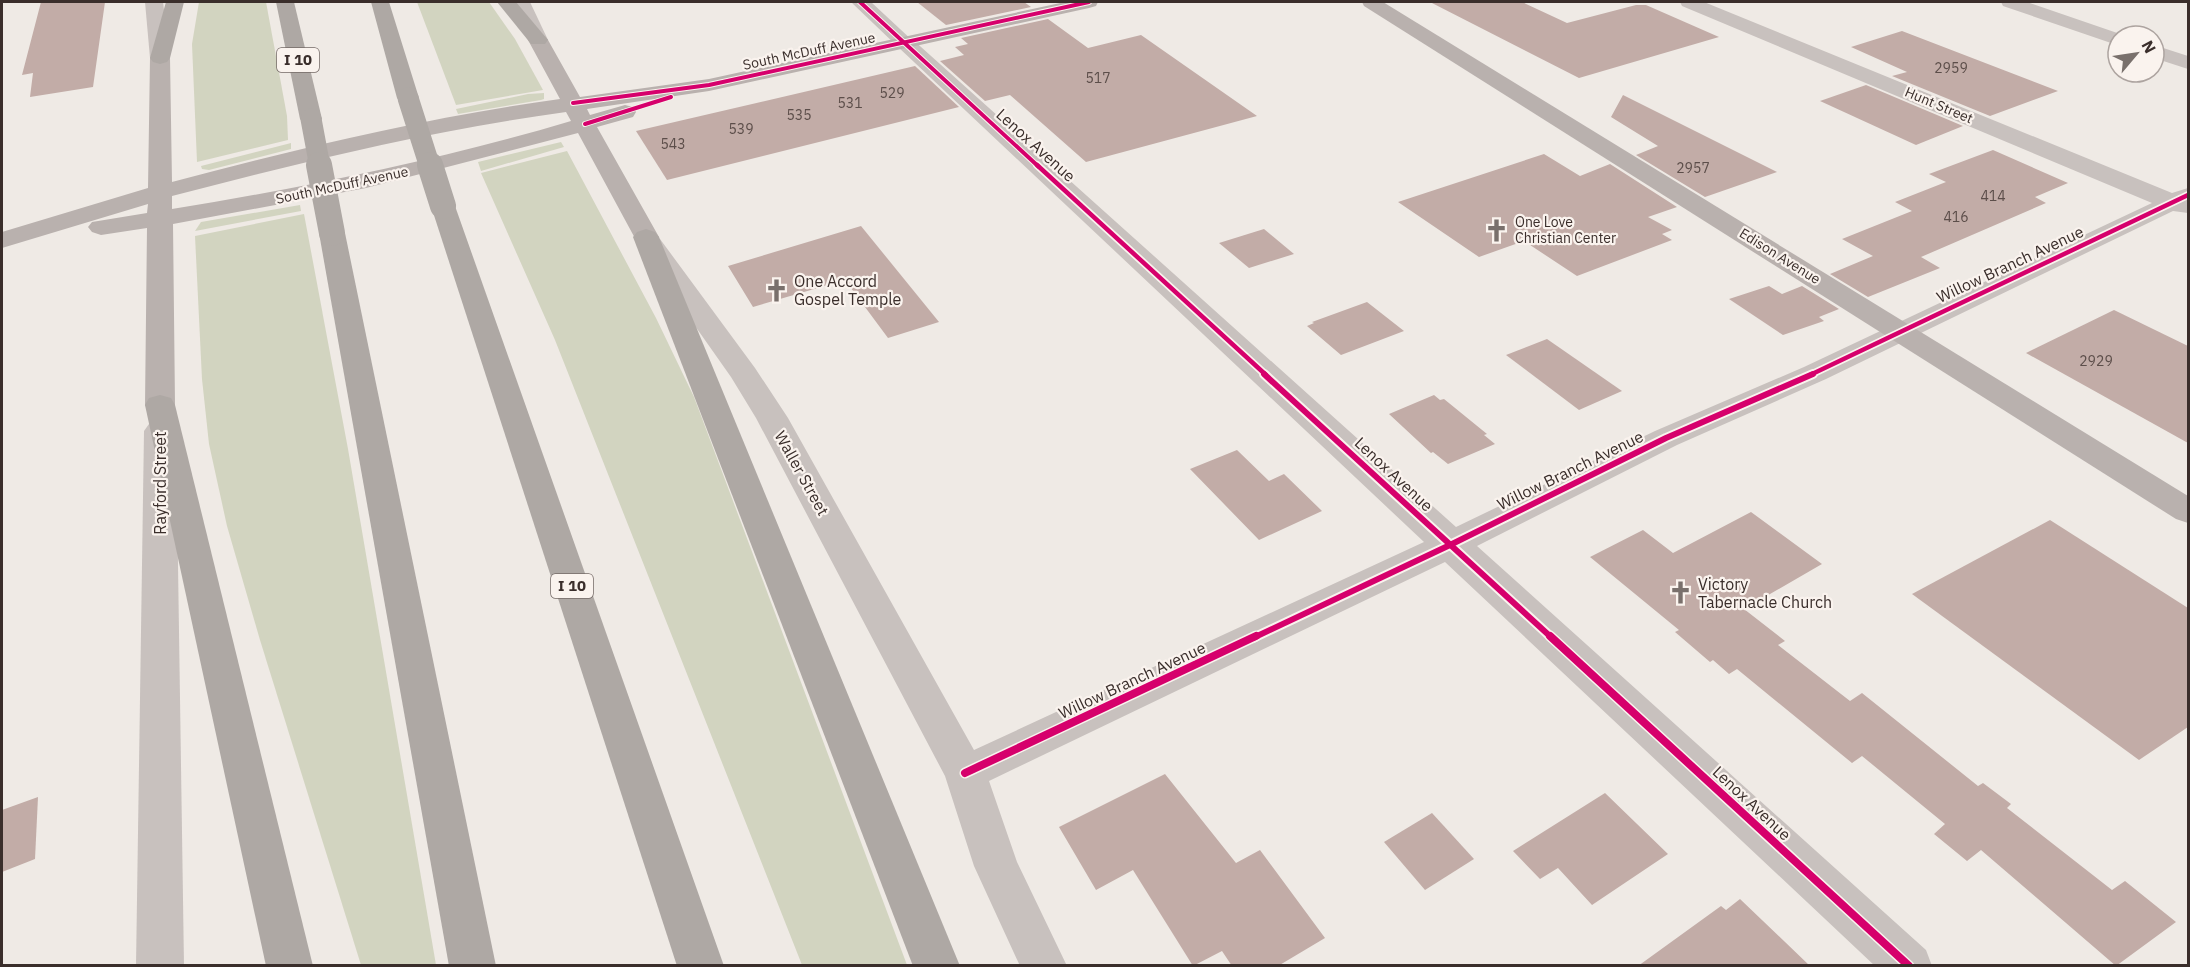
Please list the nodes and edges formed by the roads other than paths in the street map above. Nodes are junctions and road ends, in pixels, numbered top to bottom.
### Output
1 (154, 2) edge
2 (175, 2) edge
3 (285, 2) edge
4 (380, 2) edge
5 (506, 2) edge
6 (521, 2) edge
7 (860, 2) edge
8 (1089, 2) edge
9 (1371, 2) edge
10 (1689, 2) edge
11 (2010, 2) edge
12 (2106, 35) edge
13 (538, 40) junction
14 (904, 42) junction
15 (2166, 55) edge
16 (160, 58) junction
17 (2188, 63) edge
18 (709, 85) junction
19 (573, 103) junction
20 (585, 124) junction
21 (2183, 202) edge
22 (161, 206) junction
23 (646, 237) junction
24 (2, 240) edge
25 (1900, 331) junction
26 (160, 405) junction
27 (2188, 511) edge
28 (1450, 544) junction
29 (965, 773) junction
30 (160, 966) edge
31 (290, 966) edge
32 (473, 966) edge
33 (701, 966) edge
34 (937, 966) edge
35 (1044, 966) edge
36 (1910, 966) edge

1 - 16 street, Rayford Street
2 - 16 highway
3 - 32 highway, I 10, bridge
4 - 33 highway, I 10, bridge
5 - 13 highway
6 - 13 street, Waller Street
7 - 14 street, Lenox Avenue
8 - 14 main road, South McDuff Avenue
9 - 25 main road, Edison Avenue
10 - 21 street, Hunt Street
11 - 12 street
13 - 19 main road, Waller Street
14 - 18 main road, South McDuff Avenue
14 - 28 street, Lenox Avenue
15 - 17 street
16 - 22 main road, Rayford Street
18 - 19 main road, South McDuff Avenue
18 - 20 main road, South McDuff Avenue
19 - 20 main road, Waller Street
19 - 22 main road, South McDuff Avenue
20 - 22 main road, South McDuff Avenue
20 - 23 main road, Waller Street
21 - 25 street, Willow Branch Avenue
22 - 24 main road, South McDuff Avenue
22 - 26 main road, Rayford Street
23 - 29 street, Waller Street
23 - 34 highway
25 - 27 main road, Edison Avenue
25 - 28 street, Willow Branch Avenue
26 - 30 street, Rayford Street
26 - 31 highway
28 - 29 street, Willow Branch Avenue
28 - 36 street, Lenox Avenue
29 - 35 street, Waller Street

